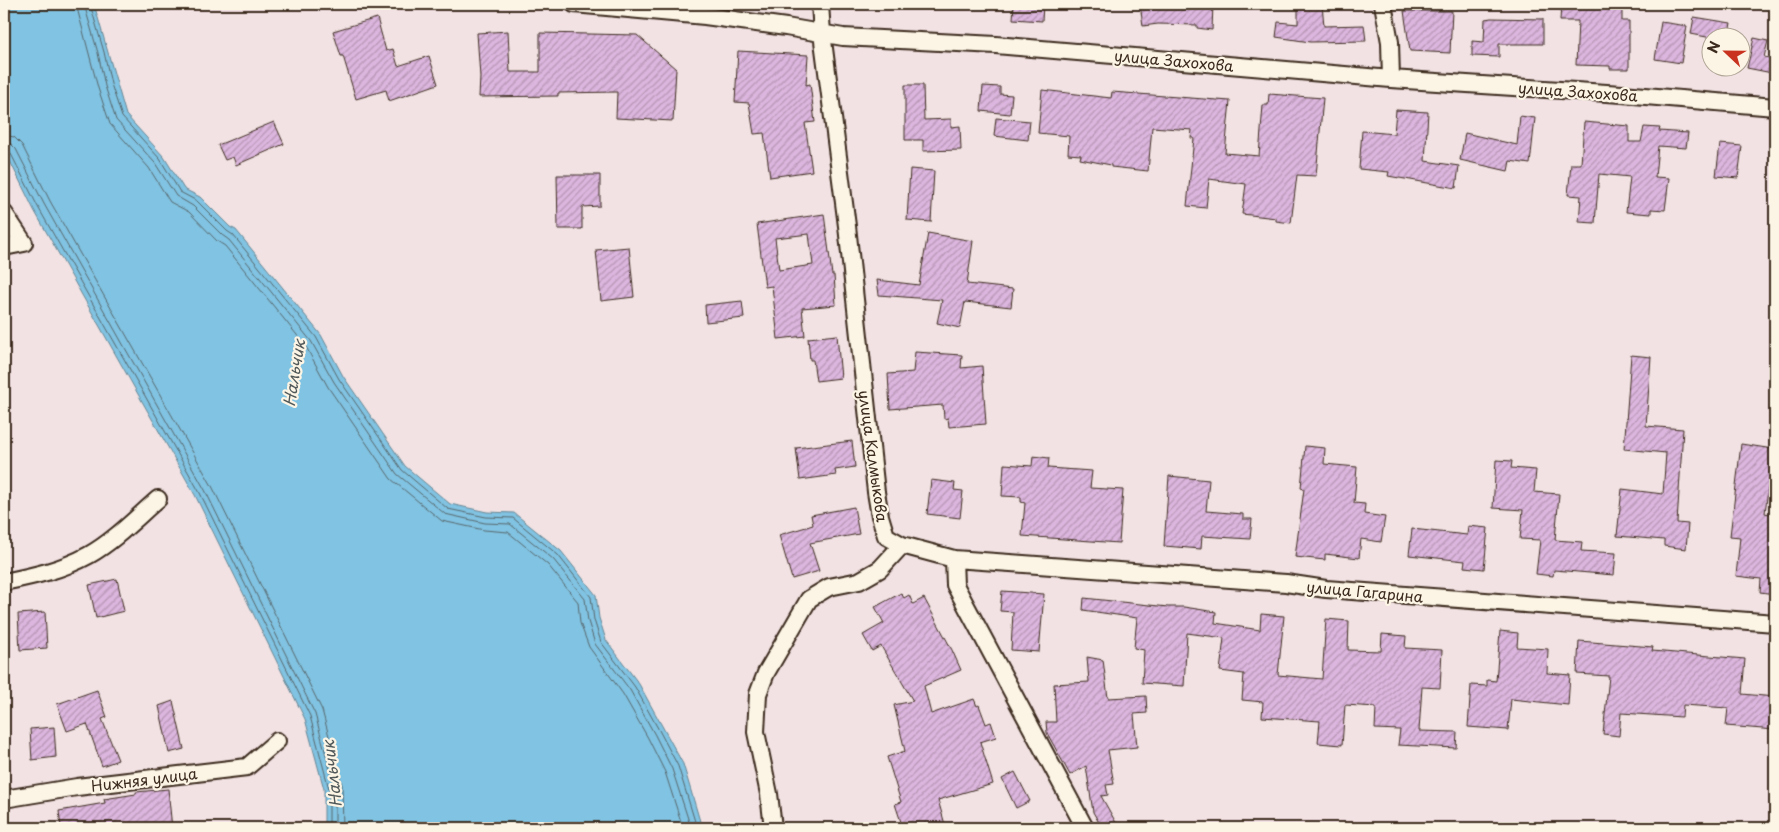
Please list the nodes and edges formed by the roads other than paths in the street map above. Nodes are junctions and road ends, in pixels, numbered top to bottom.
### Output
1 (574, 4) edge
2 (820, 4) edge
3 (1382, 4) edge
4 (822, 33) junction
5 (1391, 78) junction
6 (1775, 106) edge
7 (4, 213) edge
8 (4, 247) edge
9 (158, 499) dead end
10 (902, 545) junction
11 (954, 559) junction
12 (4, 582) edge
13 (1775, 623) edge
14 (277, 741) dead end
15 (4, 799) edge
16 (773, 828) edge
17 (1084, 828) edge

1 - 4 street, улица Захохова
2 - 4 street, улица Калмыкова
3 - 5 street
4 - 5 street, улица Захохова
4 - 10 street, улица Калмыкова
5 - 6 street, улица Захохова
7 - 8 street
9 - 12 street
10 - 11 street, улица Калмыкова
10 - 16 street
11 - 13 street, улица Гагарина
11 - 17 street
14 - 15 street, Нижняя улица

